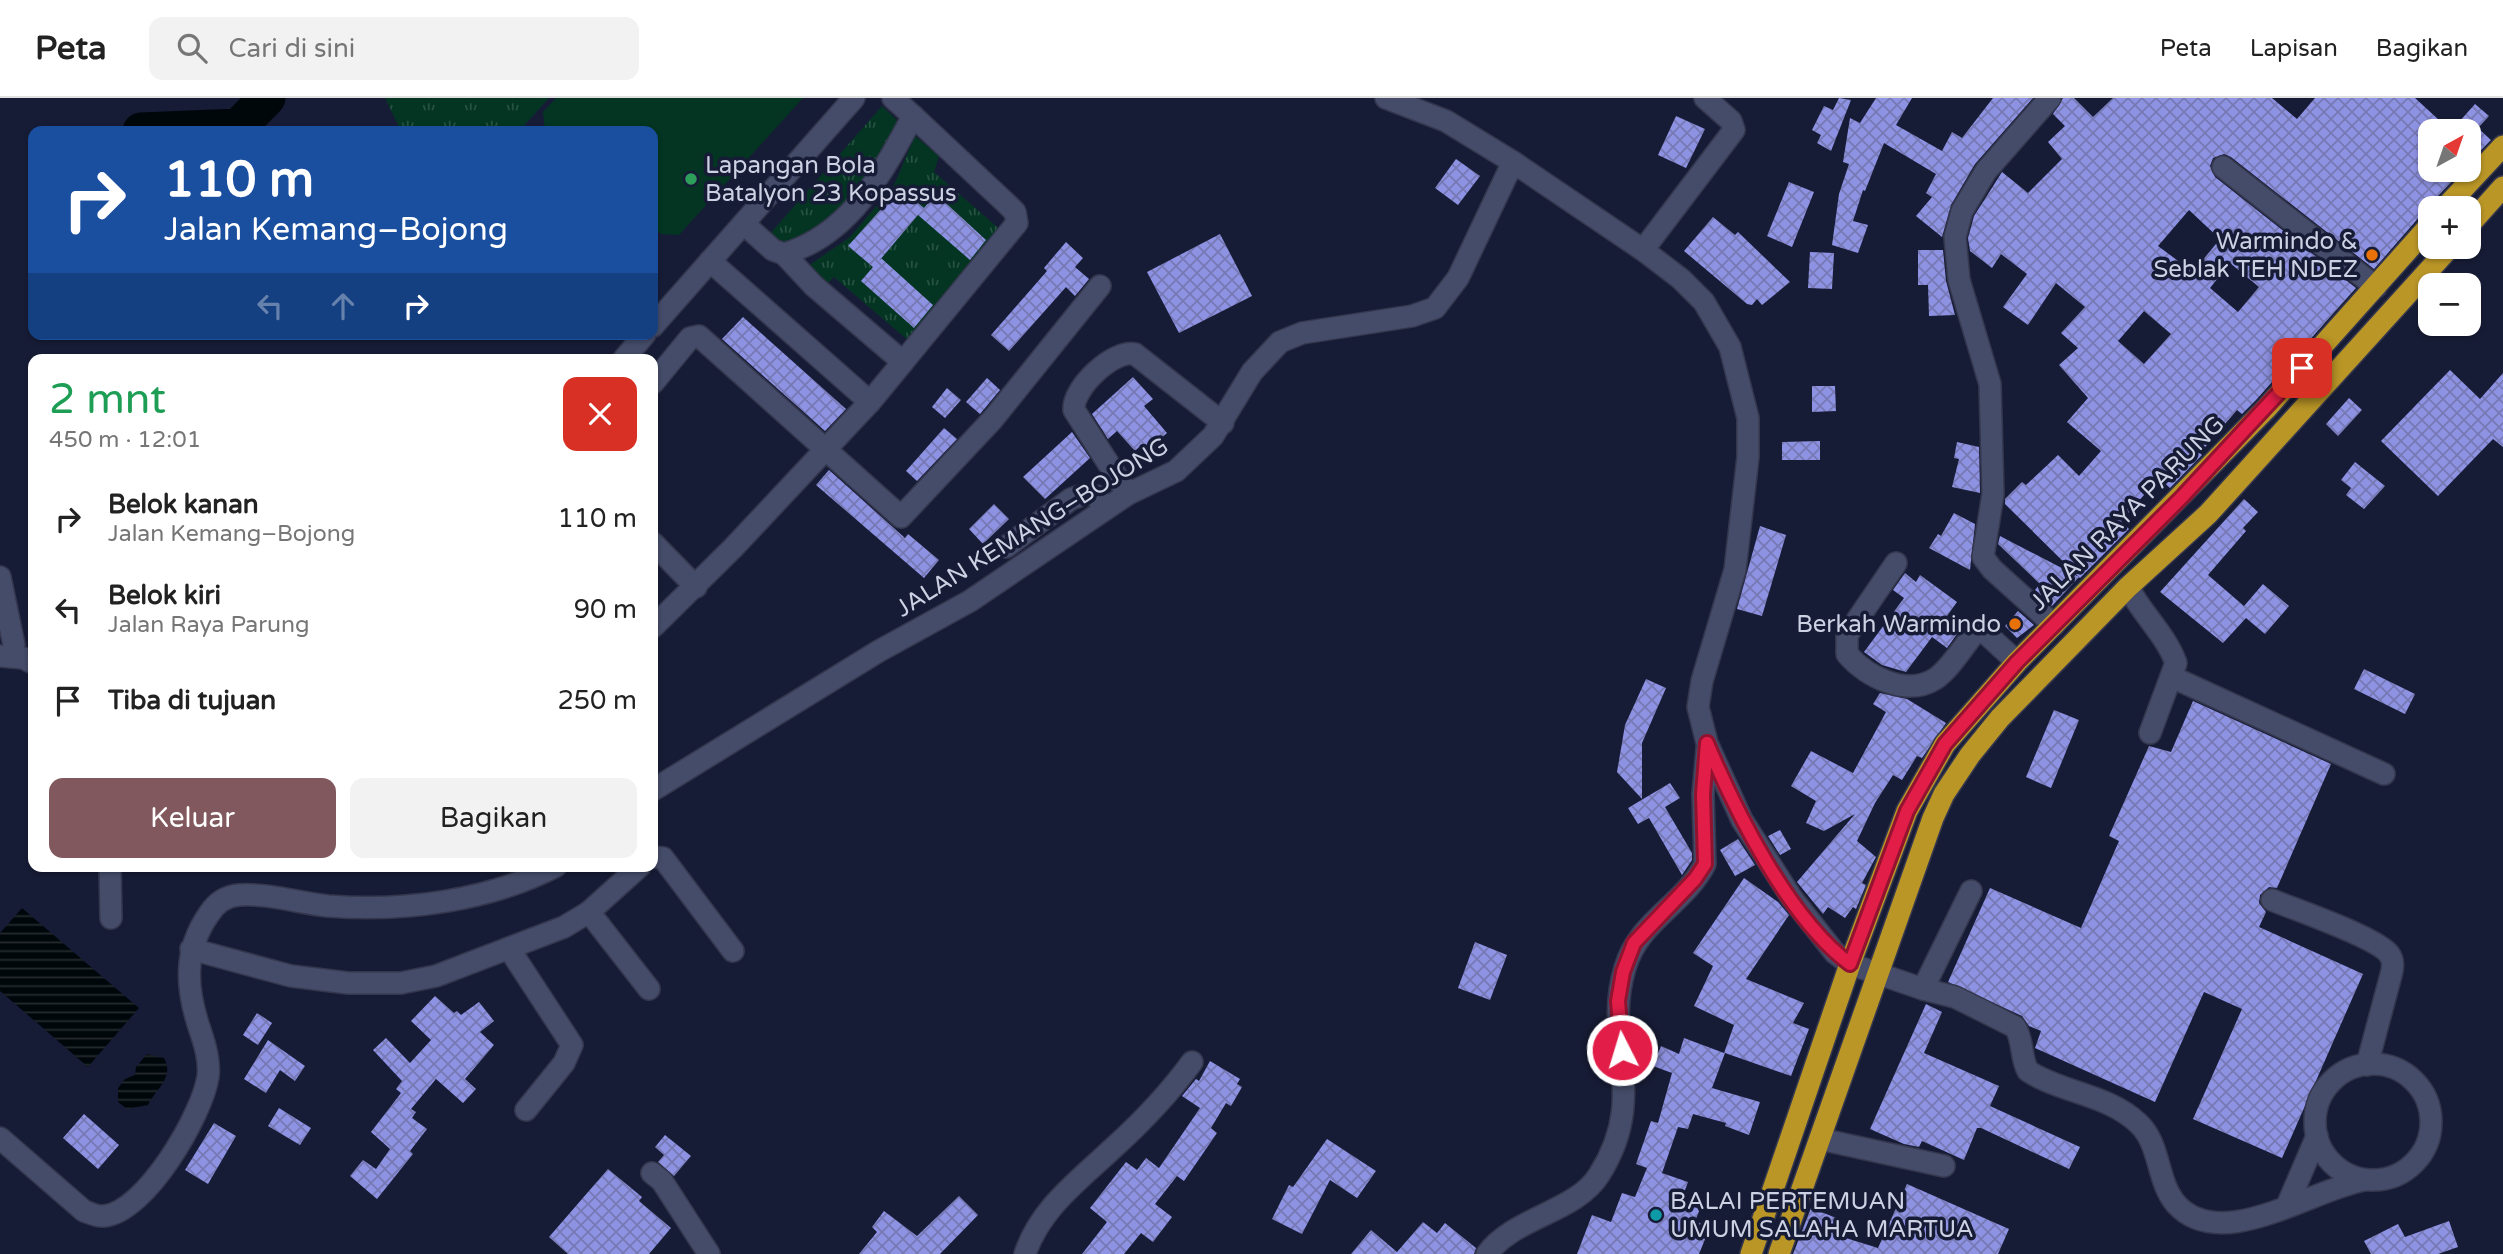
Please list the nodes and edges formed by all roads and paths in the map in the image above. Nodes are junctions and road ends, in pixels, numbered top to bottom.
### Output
1 (854, 98) edge
2 (893, 98) edge
3 (1386, 98) edge
4 (1705, 98) edge
5 (2050, 98) edge
6 (913, 116) junction
7 (2503, 146) edge
8 (1513, 162) junction
9 (2223, 167) dead end
10 (2503, 187) edge
11 (2456, 196) edge
12 (2481, 212) edge
13 (744, 224) junction
14 (2418, 239) edge
15 (1643, 250) junction
16 (784, 254) junction
17 (2439, 259) edge
18 (710, 261) junction
19 (1100, 286) dead end
20 (2375, 286) junction
21 (658, 320) edge
22 (640, 340) edge
23 (628, 354) edge
24 (903, 362) junction
25 (658, 377) edge
26 (870, 402) junction
27 (1223, 423) junction
28 (825, 449) junction
29 (1128, 494) junction
30 (1104, 508) junction
31 (1006, 547) dead end
32 (658, 548) edge
33 (1896, 563) dead end
34 (0, 577) edge
35 (696, 587) junction
36 (2128, 587) junction
37 (658, 622) edge
38 (2054, 625) junction
39 (15, 650) edge
40 (2017, 662) junction
41 (2172, 677) junction
42 (2150, 733) dead end
43 (1707, 743) junction
44 (2384, 774) dead end
45 (658, 787) edge
46 (658, 858) edge
47 (110, 872) edge
48 (544, 872) edge
49 (633, 872) edge
50 (1971, 891) dead end
51 (2272, 900) dead end
52 (589, 912) junction
53 (111, 918) dead end
54 (191, 949) junction
55 (510, 950) junction
56 (733, 951) dead end
57 (1850, 964) junction
58 (1879, 972) junction
59 (649, 989) dead end
60 (1923, 989) junction
61 (1192, 1062) dead end
62 (2367, 1065) junction
63 (526, 1111) dead end
64 (2317, 1136) junction
65 (0, 1138) edge
66 (1820, 1139) junction
67 (1944, 1166) dead end
68 (652, 1173) dead end
69 (2365, 1180) junction
70 (2287, 1206) junction
71 (709, 1254) edge
72 (1025, 1254) edge
73 (1487, 1254) edge
74 (1751, 1254) edge
75 (1779, 1254) edge

1 - 13 street
2 - 6 street
3 - 8 street
4 - 15 street
5 - 38 street
6 - 16 street
6 - 24 street
7 - 11 highway
8 - 15 street
8 - 27 street, JALAN KEMANG–BOJONG
9 - 20 street
10 - 12 highway
13 - 16 street
13 - 18 street
14 - 20 highway, JALAN RAYA PARUNG
15 - 43 street
16 - 24 street
17 - 36 highway
18 - 21 street
18 - 26 street
19 - 28 street
20 - 38 highway, JALAN RAYA PARUNG
22 - 23 street
24 - 26 street
25 - 28 street
26 - 28 street
27 - 29 street, JALAN KEMANG–BOJONG
27 - 29 street
28 - 35 street
29 - 30 street, JALAN KEMANG–BOJONG
30 - 31 street
30 - 45 street, JALAN KEMANG–BOJONG
32 - 35 street
33 - 40 street
34 - 39 street
35 - 37 street
36 - 41 street
36 - 58 highway
38 - 40 highway, JALAN RAYA PARUNG
40 - 57 highway, JALAN RAYA PARUNG
41 - 42 street
41 - 44 street
43 - 57 street
43 - 73 street
46 - 56 street
47 - 53 street
48 - 54 street
49 - 52 street
50 - 60 street
51 - 62 street
52 - 55 street
52 - 59 street
54 - 55 street
54 - 65 street
55 - 63 street
57 - 58 street
57 - 74 highway, JALAN RAYA PARUNG
58 - 60 street
58 - 66 highway
60 - 70 street
61 - 72 street
62 - 64 street
62 - 69 street
64 - 69 street
64 - 70 street
66 - 67 street
66 - 75 highway
68 - 71 street
69 - 70 street

